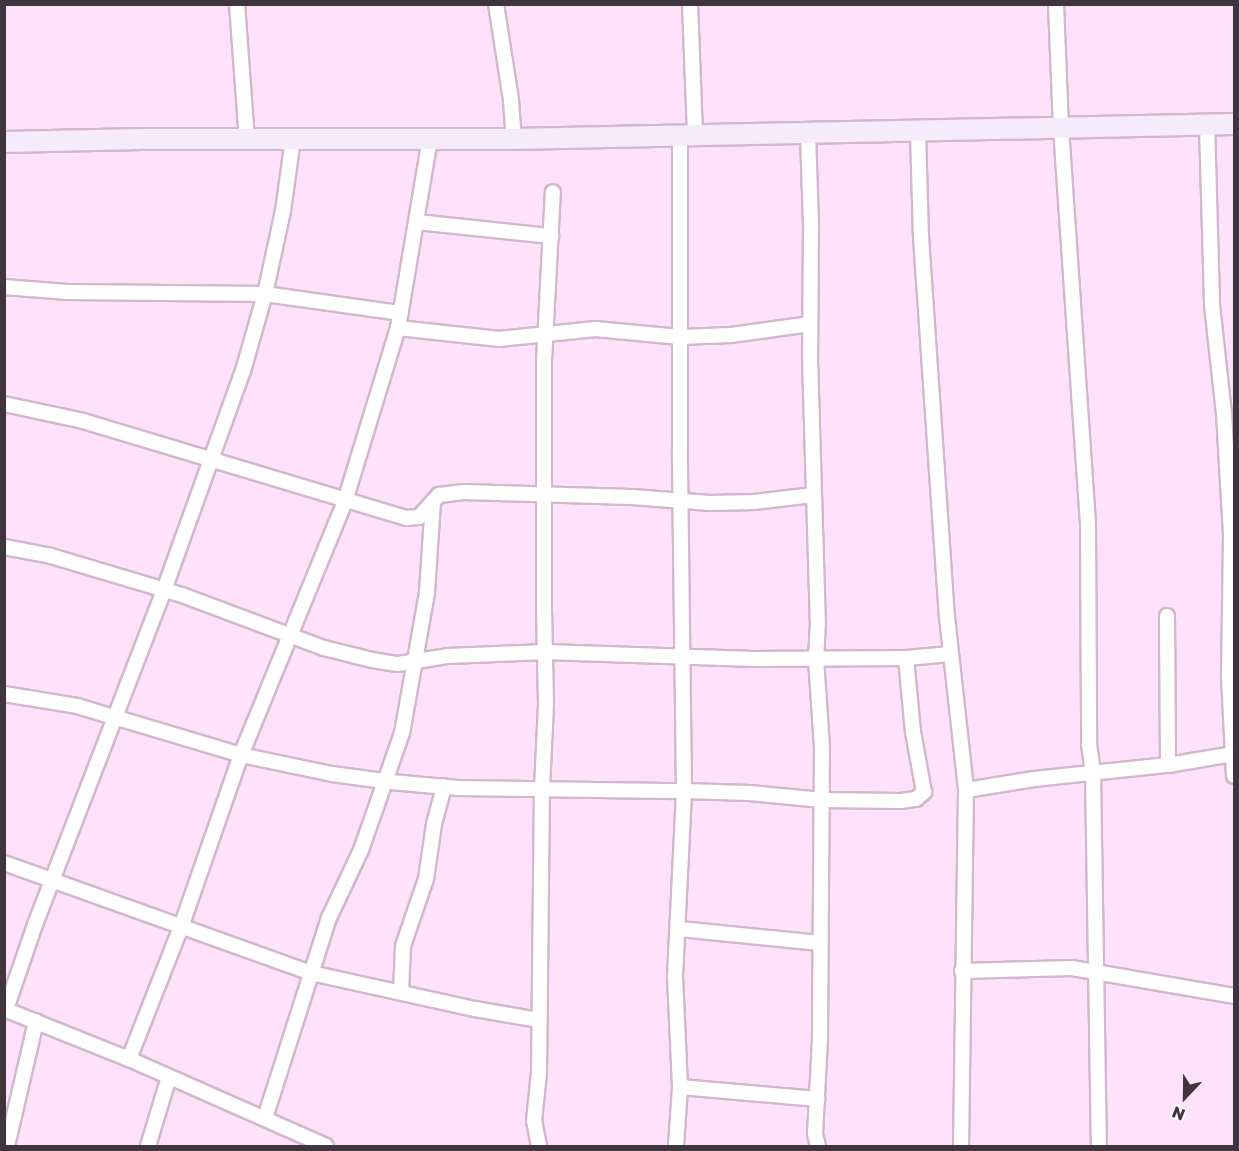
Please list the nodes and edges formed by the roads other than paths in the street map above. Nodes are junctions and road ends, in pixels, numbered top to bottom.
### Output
1 (237, 4) edge
2 (496, 4) edge
3 (690, 4) edge
4 (1056, 4) edge
5 (1207, 124) junction
6 (1234, 124) edge
7 (1061, 128) junction
8 (918, 131) junction
9 (808, 134) junction
10 (688, 136) junction
11 (247, 139) junction
12 (293, 139) junction
13 (430, 139) junction
14 (514, 139) junction
15 (4, 142) edge
16 (553, 192) dead end
17 (417, 222) junction
18 (551, 236) junction
19 (4, 287) edge
20 (265, 294) junction
21 (401, 312) junction
22 (810, 324) junction
23 (398, 328) junction
24 (545, 332) junction
25 (680, 337) junction
26 (4, 404) edge
27 (210, 459) junction
28 (545, 495) junction
29 (813, 495) junction
30 (345, 501) junction
31 (433, 501) junction
32 (680, 501) junction
33 (4, 547) edge
34 (164, 590) junction
35 (1167, 616) dead end
36 (291, 634) junction
37 (546, 652) junction
38 (951, 654) junction
39 (682, 657) junction
40 (906, 658) junction
41 (816, 660) junction
42 (416, 662) junction
43 (4, 694) edge
44 (114, 717) junction
45 (242, 754) junction
46 (1233, 754) edge
47 (1168, 765) junction
48 (1093, 773) junction
49 (1234, 776) edge
50 (385, 781) junction
51 (444, 786) junction
52 (542, 789) junction
53 (966, 790) junction
54 (684, 791) junction
55 (822, 800) junction
56 (4, 863) edge
57 (54, 880) junction
58 (181, 927) junction
59 (679, 929) junction
60 (820, 944) junction
61 (962, 971) junction
62 (1097, 972) junction
63 (311, 974) junction
64 (401, 992) junction
65 (1234, 996) edge
66 (5, 1009) edge
67 (539, 1020) junction
68 (36, 1021) junction
69 (129, 1059) junction
70 (169, 1077) junction
71 (680, 1088) junction
72 (817, 1099) junction
73 (265, 1118) junction
74 (7, 1146) edge
75 (148, 1146) edge
76 (326, 1146) edge
77 (539, 1146) edge
78 (676, 1146) edge
79 (818, 1146) edge
80 (961, 1146) edge
81 (1099, 1146) edge

1 - 11 street
2 - 14 street
3 - 10 street
4 - 7 street
5 - 6 main road
5 - 7 main road
5 - 46 street
7 - 8 main road
7 - 48 street
8 - 9 main road
8 - 38 street
9 - 10 main road
9 - 22 street
10 - 14 main road
10 - 25 street
11 - 12 main road
11 - 15 main road
12 - 13 main road
12 - 20 street
13 - 14 main road
13 - 17 street
16 - 18 street
17 - 18 street
17 - 21 street
18 - 24 street
19 - 20 street
20 - 21 street
20 - 27 street
21 - 23 street
22 - 25 street
22 - 29 street
23 - 24 street
23 - 30 street
24 - 25 street
24 - 28 street
25 - 32 street
26 - 27 street
27 - 30 street
27 - 34 street
28 - 31 street
28 - 32 street
28 - 37 street
29 - 32 street
29 - 41 street
30 - 31 street
30 - 36 street
31 - 42 street
32 - 39 street
33 - 34 street
34 - 36 street
34 - 44 street
35 - 47 street
36 - 42 street
36 - 45 street
37 - 39 street
37 - 42 street
37 - 52 street
38 - 40 street
38 - 53 street
39 - 41 street
39 - 54 street
40 - 41 street
40 - 55 street
41 - 55 street
42 - 50 street
43 - 44 street
44 - 45 street
44 - 57 street
45 - 50 street
45 - 58 street
46 - 47 street
46 - 49 street
47 - 48 street
48 - 53 street
48 - 62 street
50 - 51 street
50 - 63 street
51 - 52 street
51 - 64 street
52 - 54 street
52 - 67 street
53 - 61 street
54 - 55 street
54 - 59 street
55 - 60 street
56 - 57 street
57 - 58 street
57 - 66 street
58 - 63 street
58 - 69 street
59 - 60 street
59 - 71 street
60 - 72 street
61 - 62 street
61 - 80 street
62 - 65 street
62 - 81 street
63 - 64 street
63 - 73 street
64 - 67 street
66 - 68 street
67 - 77 street
68 - 69 street
68 - 74 street
69 - 70 street
70 - 73 street
70 - 75 street
71 - 72 street
71 - 78 street
72 - 79 street
73 - 76 street

